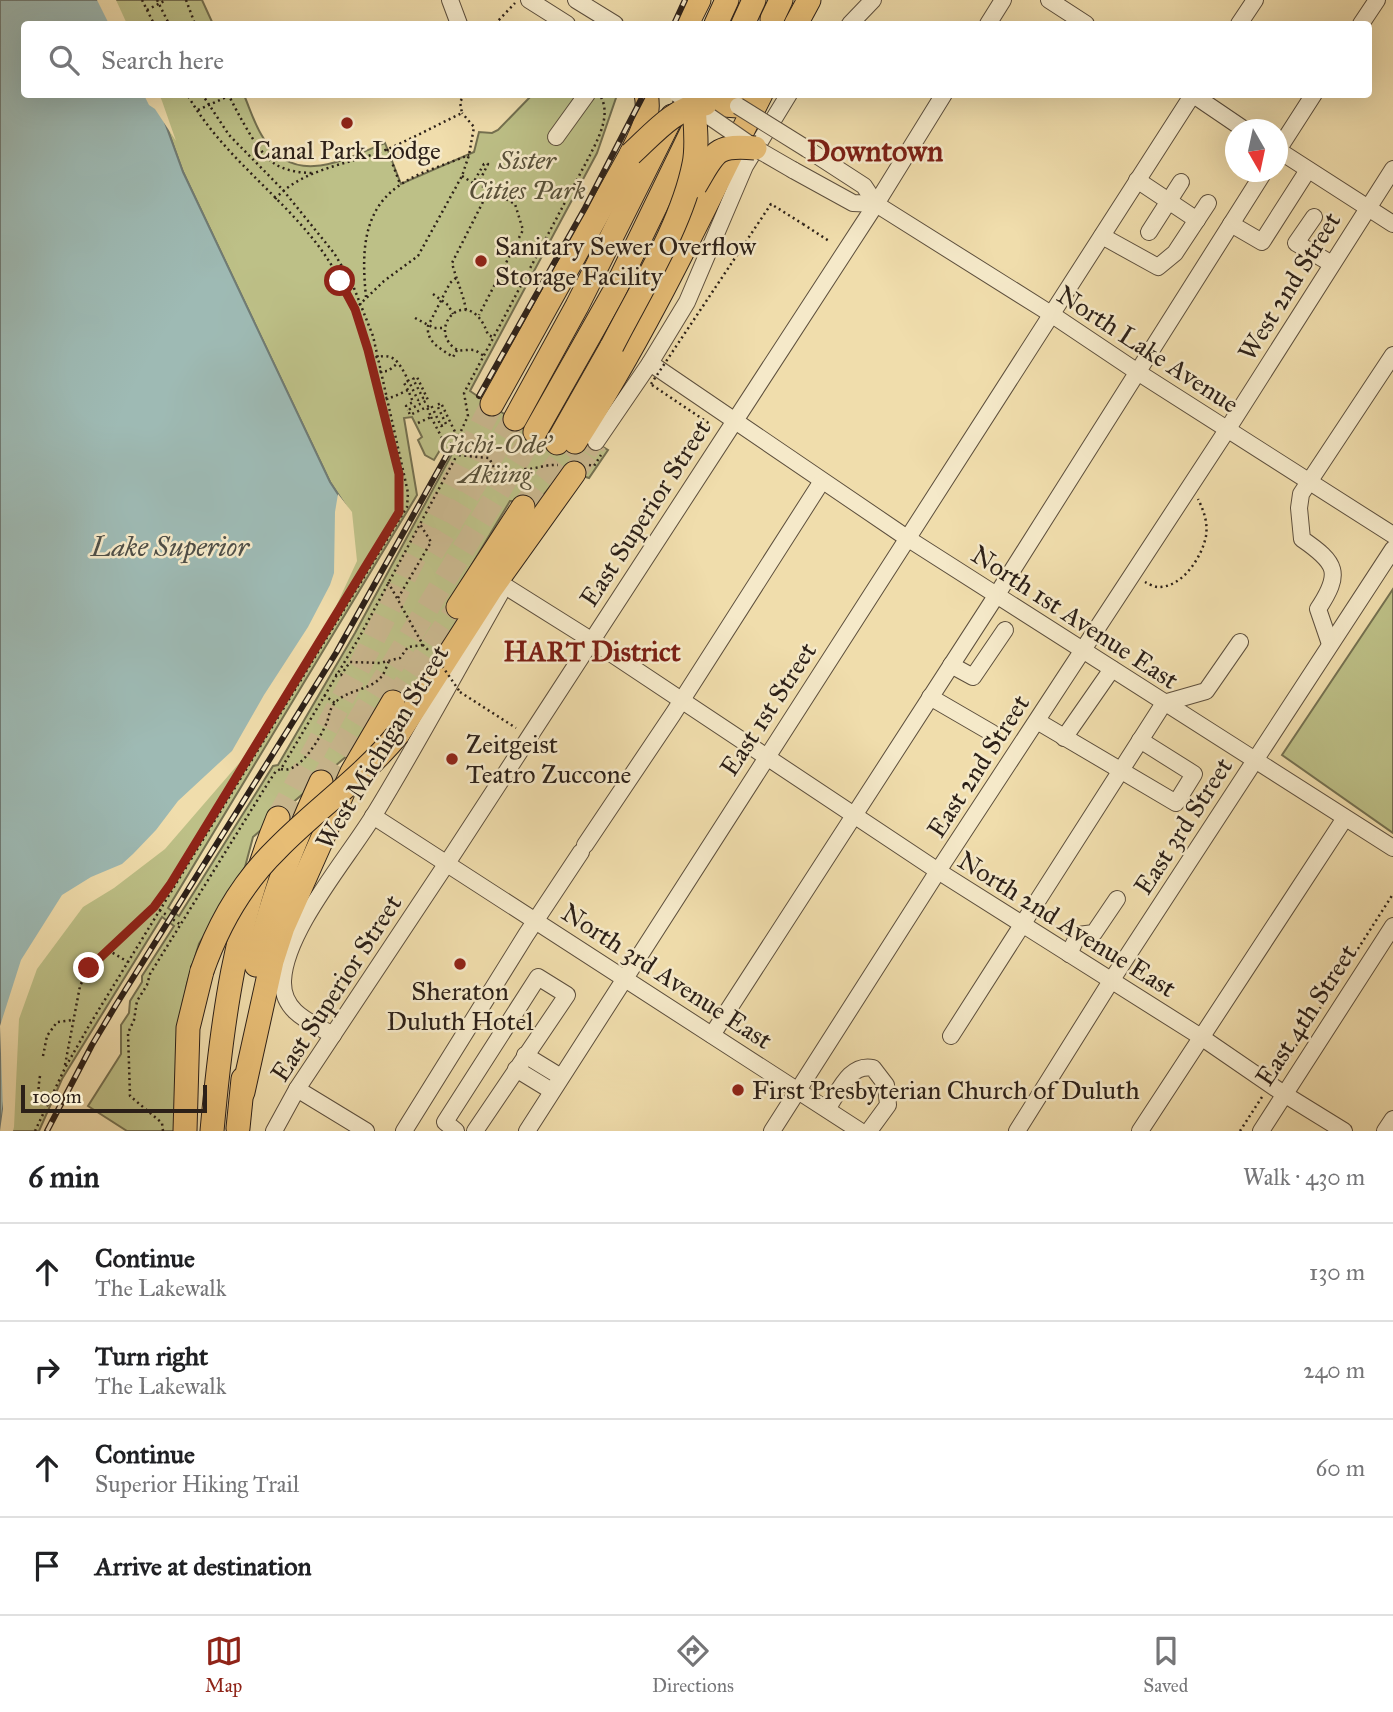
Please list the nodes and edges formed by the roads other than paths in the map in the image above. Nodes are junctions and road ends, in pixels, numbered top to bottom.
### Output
1 (450, 0) edge
2 (529, 0) edge
3 (576, 0) edge
4 (699, 0) edge
5 (706, 0) edge
6 (727, 0) edge
7 (754, 0) edge
8 (809, 0) edge
9 (873, 0) edge
10 (1003, 0) edge
11 (1049, 0) edge
12 (1255, 0) edge
13 (1377, 0) edge
14 (458, 21) edge
15 (562, 21) edge
16 (610, 21) edge
17 (688, 21) edge
18 (702, 21) edge
19 (717, 21) edge
20 (744, 21) edge
21 (798, 21) edge
22 (853, 21) edge
23 (990, 21) edge
24 (1081, 21) edge
25 (1241, 21) edge
26 (1363, 21) edge
27 (584, 98) edge
28 (646, 98) edge
29 (759, 98) edge
30 (787, 98) edge
31 (942, 98) edge
32 (1190, 98) edge
33 (1197, 98) edge
34 (1311, 98) edge
35 (705, 101) edge
36 (1228, 119) edge
37 (1288, 134) edge
38 (556, 137) dead end
39 (755, 148) junction
40 (631, 154) junction
41 (1288, 157) edge
42 (1308, 170) junction
43 (1393, 170) edge
44 (1137, 180) junction
45 (1181, 181) dead end
46 (1258, 182) edge
47 (1169, 201) junction
48 (1208, 203) dead end
49 (876, 204) junction
50 (683, 206) junction
51 (1368, 208) junction
52 (1314, 217) dead end
53 (1197, 220) junction
54 (1231, 224) junction
55 (1393, 224) edge
56 (1149, 232) dead end
57 (1102, 236) junction
58 (1332, 264) junction
59 (1051, 314) junction
60 (1393, 355) edge
61 (650, 363) junction
62 (1139, 373) junction
63 (492, 404) tunnel mouth
64 (515, 419) tunnel mouth
65 (733, 422) junction
66 (1227, 430) junction
67 (535, 432) tunnel mouth
68 (578, 456) junction
69 (822, 481) junction
70 (1308, 482) junction
71 (523, 507) tunnel mouth
72 (1393, 535) edge
73 (907, 538) junction
74 (1393, 549) edge
75 (505, 586) junction
76 (996, 596) junction
77 (458, 607) tunnel mouth
78 (1005, 630) dead end
79 (590, 640) junction
80 (1241, 642) dead end
81 (1330, 644) junction
82 (1083, 651) junction
83 (951, 665) junction
84 (1112, 669) junction
85 (930, 697) junction
86 (681, 701) junction
87 (394, 702) tunnel mouth
88 (1164, 703) junction
89 (1037, 721) junction
90 (992, 733) dead end
91 (1064, 738) junction
92 (1140, 740) junction
93 (766, 757) junction
94 (1254, 761) junction
95 (1121, 772) junction
96 (321, 782) tunnel mouth
97 (853, 814) junction
98 (373, 816) junction
99 (278, 818) tunnel mouth
100 (1345, 818) junction
101 (1393, 848) edge
102 (447, 863) junction
103 (938, 871) junction
104 (1117, 899) dead end
105 (536, 920) junction
106 (1023, 925) junction
107 (1393, 926) edge
108 (1069, 954) junction
109 (624, 977) junction
110 (1111, 981) junction
111 (333, 1035) junction
112 (712, 1035) junction
113 (951, 1036) dead end
114 (1201, 1037) junction
115 (521, 1062) junction
116 (556, 1084) junction
117 (297, 1089) junction
118 (799, 1091) junction
119 (243, 1092) junction
120 (1284, 1094) junction
121 (827, 1109) junction
122 (1393, 1119) edge
123 (238, 1128) dead end
124 (185, 1131) edge
125 (212, 1131) edge
126 (274, 1131) edge
127 (366, 1131) edge
128 (404, 1131) edge
129 (456, 1131) edge
130 (475, 1131) edge
131 (527, 1131) edge
132 (772, 1131) edge
133 (860, 1131) edge
134 (869, 1131) edge
135 (1017, 1131) edge
136 (1140, 1131) edge
137 (1261, 1131) edge
138 (1344, 1131) edge
139 (1385, 1131) edge

1 - 14 street
2 - 15 street
3 - 16 street
4 - 17 highway
5 - 18 highway
6 - 19 highway
7 - 20 highway
8 - 21 highway
9 - 22 street
10 - 23 street
11 - 24 street
12 - 25 street
13 - 26 street
27 - 38 street
28 - 40 highway
29 - 68 highway
30 - 61 street, West Michigan Street
31 - 49 street, East Superior Street
32 - 44 street, East 1st Street
33 - 36 street
34 - 37 street
35 - 39 street, bridge
35 - 40 highway, bridge
35 - 49 street, bridge
35 - 50 highway, bridge
35 - 64 highway
35 - 67 highway
39 - 49 street, bridge
39 - 50 highway, bridge
40 - 63 highway
41 - 42 street
42 - 51 street
42 - 54 street
43 - 51 street, West 2nd Street
44 - 47 street
44 - 57 street, East 1st Street
45 - 47 street
46 - 54 street
47 - 53 street
47 - 56 street
48 - 53 street
49 - 59 street, North Lake Avenue
49 - 65 street, East Superior Street
50 - 68 highway, bridge
51 - 55 street
51 - 58 street, West 2nd Street
52 - 58 street
53 - 57 street
54 - 62 street
57 - 59 street, East 1st Street
58 - 66 street, West 2nd Street
59 - 62 street, North Lake Avenue
59 - 73 street, East 1st Street
60 - 70 street
61 - 65 street, North 1st Avenue East
61 - 68 street, West Michigan Street
62 - 66 street, North Lake Avenue
62 - 76 street
65 - 69 street, North 1st Avenue East
65 - 79 street, East Superior Street
66 - 70 street, North Lake Avenue
66 - 82 street, East 2nd Street
68 - 75 street, West Michigan Street
68 - 124 highway, bridge
69 - 73 street, North 1st Avenue East
69 - 86 street
70 - 72 street, North Lake Avenue
70 - 81 street
71 - 77 highway
73 - 76 street, North 1st Avenue East
73 - 93 street, East 1st Street
74 - 81 street, East 3rd Street
75 - 79 street, North 2nd Avenue East
75 - 98 street, West Michigan Street
76 - 82 street, North 1st Avenue East
76 - 83 street
78 - 83 street
79 - 86 street, North 2nd Avenue East
79 - 102 street, East Superior Street
80 - 88 street
81 - 94 street, East 3rd Street
82 - 84 street, North 1st Avenue East
82 - 89 street, East 2nd Street
83 - 85 street
84 - 88 street, North 1st Avenue East
84 - 91 street
85 - 90 street
85 - 97 street
86 - 93 street, North 2nd Avenue East
86 - 105 street
87 - 119 highway
88 - 92 street
88 - 94 street, North 1st Avenue East
89 - 91 street
89 - 103 street, East 2nd Street
91 - 95 street
92 - 95 street
92 - 95 street
93 - 97 street, North 2nd Avenue East
93 - 109 street, East 1st Street
94 - 100 street, North 1st Avenue East
94 - 110 street, East 3rd Street
95 - 106 street
96 - 119 highway
97 - 103 street, North 2nd Avenue East
97 - 112 street
98 - 102 street, North 3rd Avenue East
98 - 111 street, West Michigan Street
99 - 125 highway
100 - 101 street, North 1st Avenue East
100 - 114 street
102 - 105 street, North 3rd Avenue East
102 - 111 street, East Superior Street
103 - 106 street, North 2nd Avenue East
103 - 118 street, East 2nd Street
104 - 108 street
105 - 109 street, North 3rd Avenue East
105 - 128 street
106 - 108 street, North 2nd Avenue East
106 - 113 street
107 - 120 street, East 4th Street
108 - 110 street, North 2nd Avenue East
109 - 112 street, North 3rd Avenue East
109 - 116 street, East 1st Street
110 - 114 street, North 2nd Avenue East
110 - 135 street, East 3rd Street
111 - 117 street, East Superior Street
112 - 118 street, North 3rd Avenue East
114 - 120 street, North 2nd Avenue East
114 - 136 street
115 - 116 street
115 - 129 street
115 - 130 street
116 - 131 street, East 1st Street
117 - 126 street, East Superior Street
117 - 127 street
118 - 121 street, North 3rd Avenue East
118 - 132 street, East 2nd Street
119 - 123 highway
120 - 137 street, East 4th Street
120 - 138 street, North 2nd Avenue East
121 - 133 street, North 3rd Avenue East
121 - 134 street
122 - 139 street

